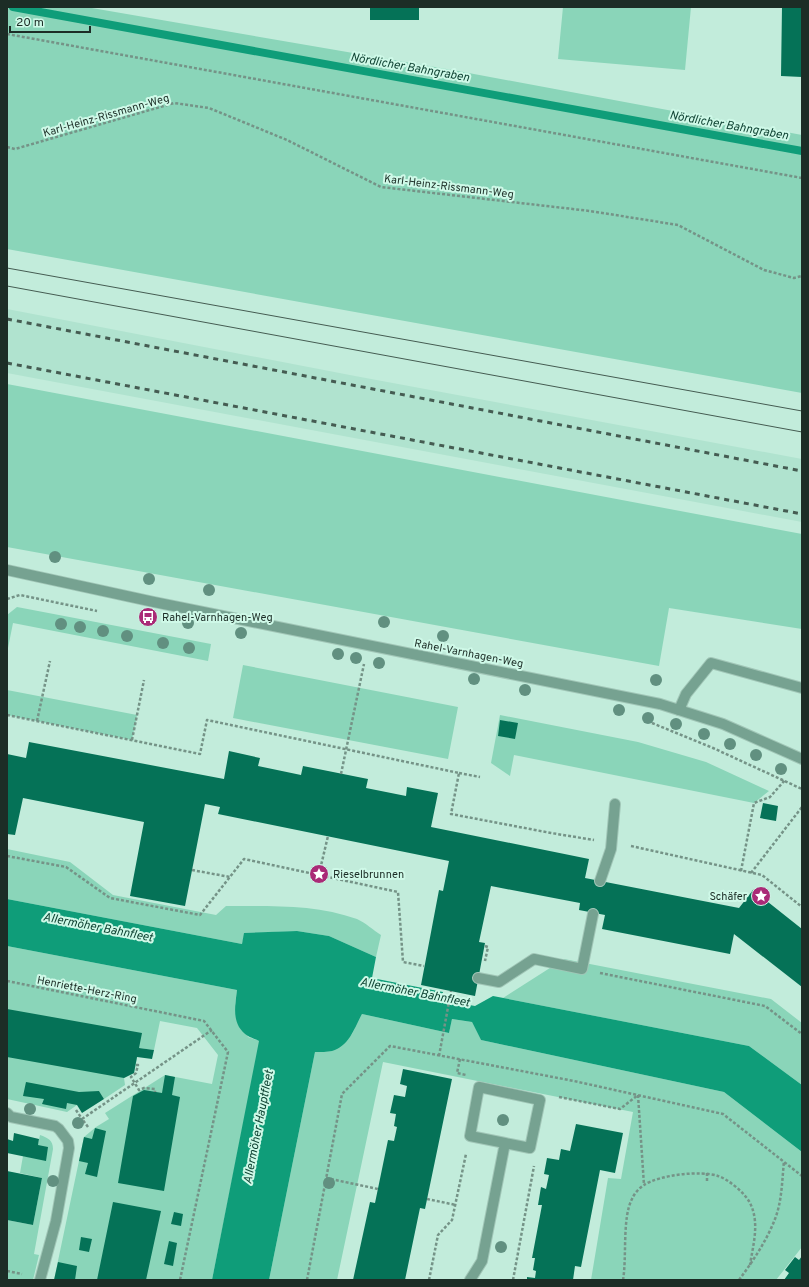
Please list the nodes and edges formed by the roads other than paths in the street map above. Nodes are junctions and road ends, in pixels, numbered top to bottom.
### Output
1 (7, 570) edge
2 (802, 688) edge
3 (679, 710) junction
4 (802, 759) edge
5 (615, 804) dead end
6 (600, 881) dead end
7 (593, 914) dead end
8 (478, 978) dead end
9 (7, 1114) edge
10 (505, 1143) junction
11 (40, 1280) edge
12 (470, 1280) edge

1 - 3 street, Rahel-Varnhagen-Weg
2 - 3 street
3 - 4 street, Rahel-Varnhagen-Weg
5 - 6 street
7 - 8 street
9 - 11 street
10 - 10 street
10 - 12 street

